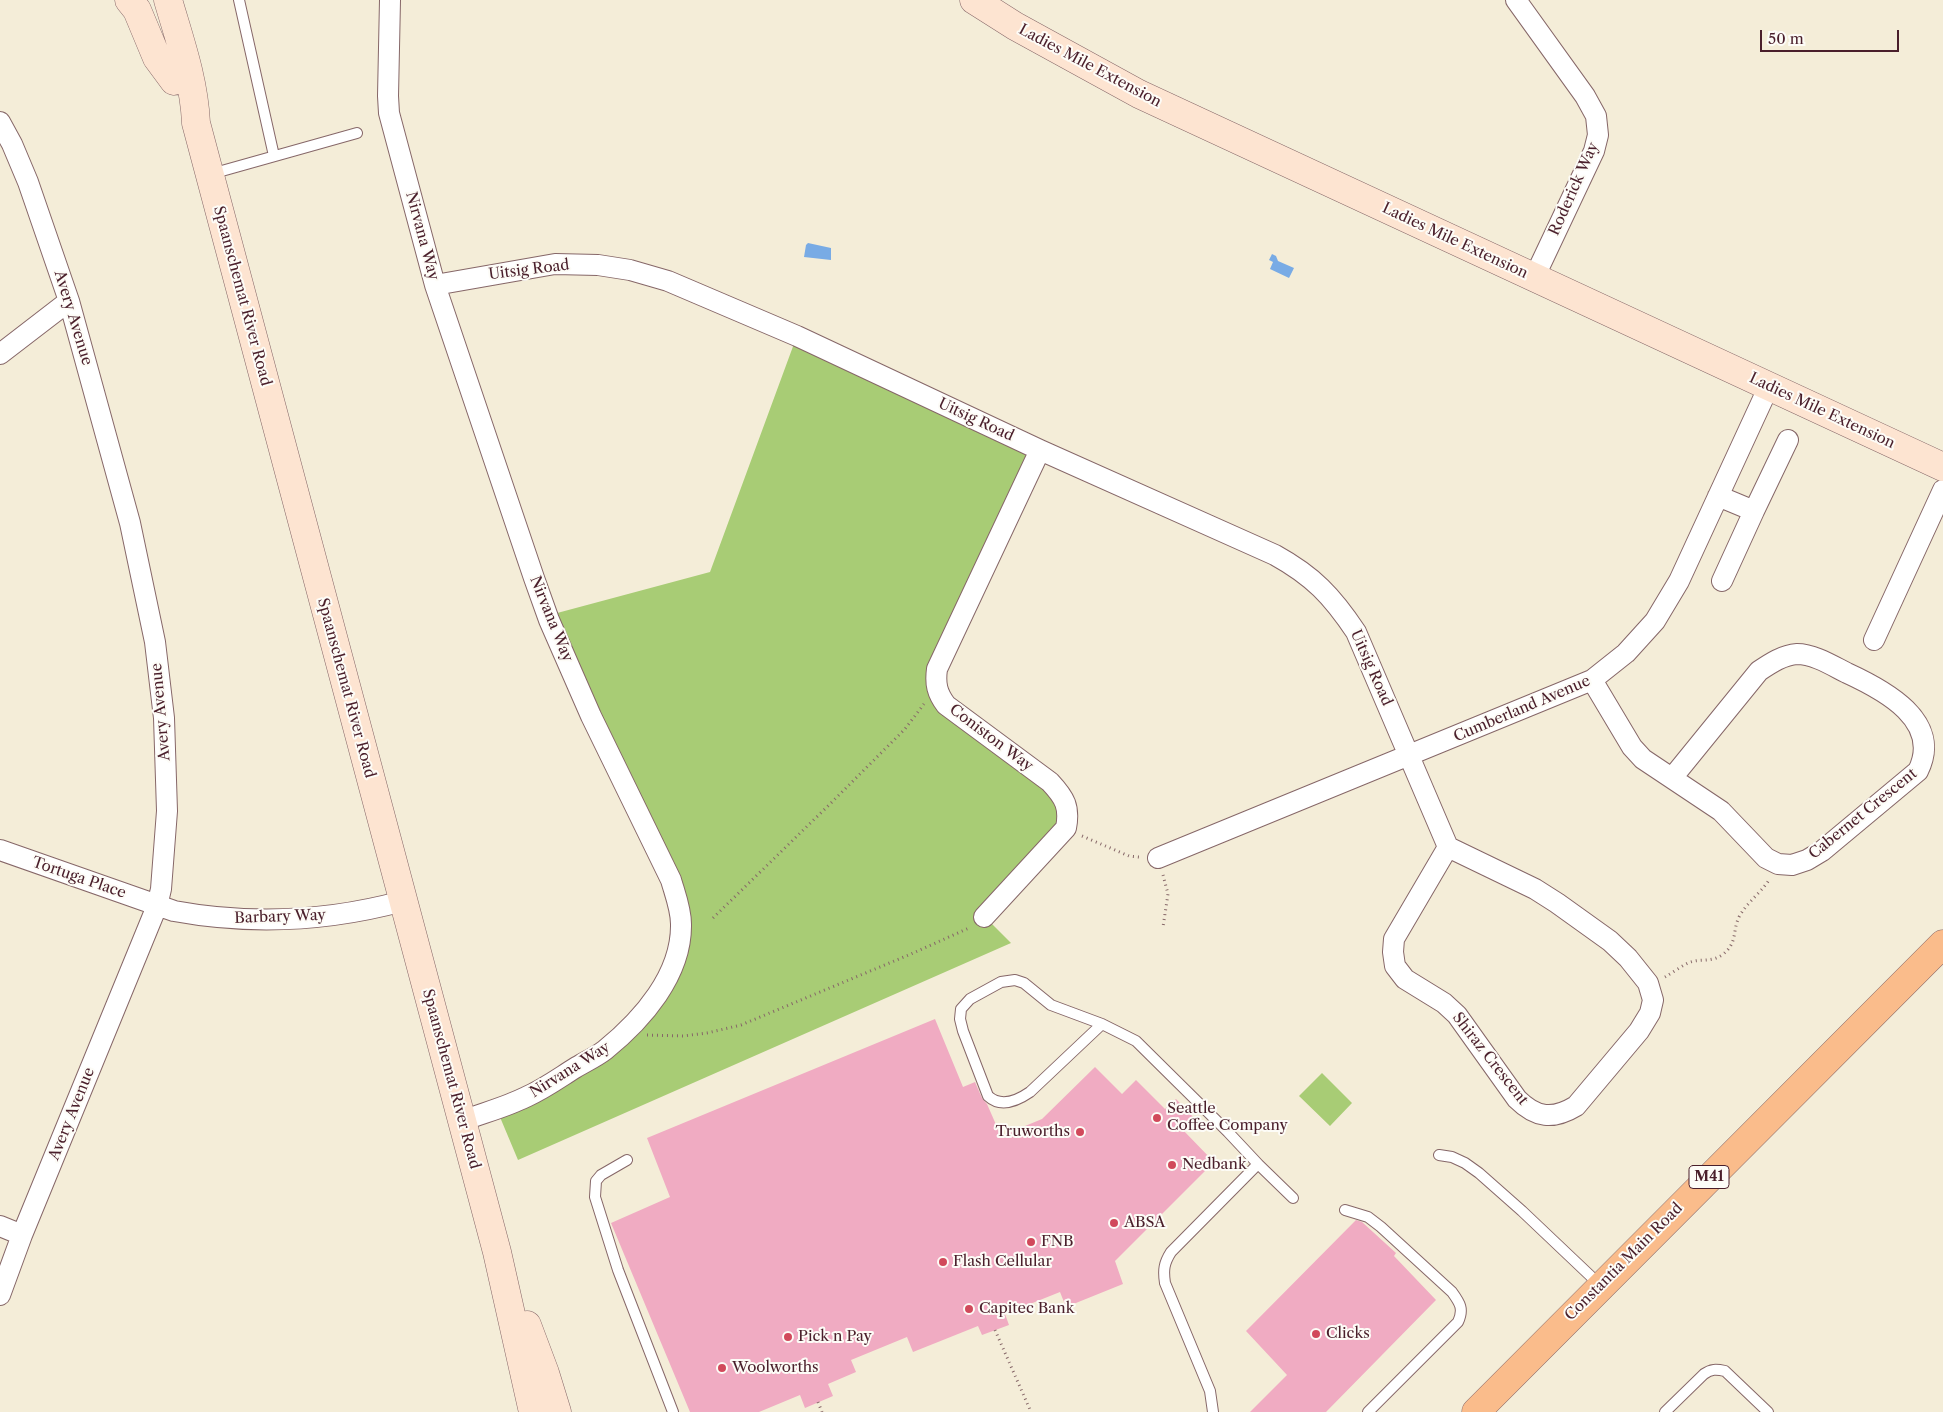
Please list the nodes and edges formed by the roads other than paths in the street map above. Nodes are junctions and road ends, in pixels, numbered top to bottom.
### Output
1 (128, 0) edge
2 (149, 0) edge
3 (168, 0) edge
4 (239, 0) edge
5 (390, 0) edge
6 (974, 0) edge
7 (1516, 0) edge
8 (174, 81) junction
9 (0, 122) edge
10 (196, 123) junction
11 (357, 134) dead end
12 (274, 156) junction
13 (210, 174) junction
14 (1534, 278) junction
15 (434, 285) junction
16 (70, 301) junction
17 (0, 354) edge
18 (1769, 386) junction
19 (1788, 440) dead end
20 (1040, 450) junction
21 (1943, 467) edge
22 (1943, 490) edge
23 (1718, 496) junction
24 (1754, 511) junction
25 (1722, 581) dead end
26 (1874, 640) dead end
27 (1592, 680) junction
28 (1409, 756) junction
29 (1672, 778) junction
30 (1448, 847) junction
31 (0, 850) edge
32 (1158, 858) road end
33 (403, 901) junction
34 (157, 906) junction
35 (984, 917) road end
36 (1943, 944) edge
37 (1102, 1024) junction
38 (462, 1121) junction
39 (1439, 1155) dead end
40 (627, 1160) dead end
41 (1258, 1164) junction
42 (1293, 1198) dead end
43 (1345, 1210) dead end
44 (0, 1226) edge
45 (22, 1235) junction
46 (497, 1252) junction
47 (1600, 1286) junction
48 (0, 1295) edge
49 (533, 1412) edge
50 (557, 1412) edge
51 (673, 1412) edge
52 (1213, 1412) edge
53 (1368, 1412) edge
54 (1476, 1412) edge
55 (1665, 1412) edge
56 (1768, 1412) edge

1 - 8 main road
2 - 8 main road, Spaanschemat River Road
3 - 10 main road, Spaanschemat River Road
4 - 12 lane
5 - 15 street, Nirvana Way
6 - 14 main road, Ladies Mile Extension
7 - 14 street, Roderick Way
8 - 10 main road, Spaanschemat River Road
9 - 16 street, Avery Avenue
10 - 13 main road, Spaanschemat River Road
11 - 12 lane
12 - 13 lane
13 - 33 main road, Spaanschemat River Road
14 - 18 main road, Ladies Mile Extension
15 - 20 street, Uitsig Road
15 - 38 street, Nirvana Way
16 - 17 street
16 - 34 street, Avery Avenue
18 - 21 main road, Ladies Mile Extension
18 - 23 street, Cumberland Avenue
19 - 24 street
20 - 28 street, Uitsig Road
20 - 35 street, Coniston Way
22 - 26 street
23 - 24 street
23 - 27 street, Cumberland Avenue
24 - 25 street
27 - 28 street, Cumberland Avenue
27 - 29 street, Cabernet Crescent
28 - 30 street
28 - 32 street, Cumberland Avenue
29 - 29 street, Cabernet Crescent
30 - 30 street, Shiraz Crescent
31 - 34 street, Tortuga Place
33 - 34 street, Barbary Way
33 - 38 main road, Spaanschemat River Road
34 - 45 street, Avery Avenue
36 - 47 main road, Constantia Main Road / M41
37 - 37 lane
37 - 41 lane
38 - 46 main road, Spaanschemat River Road
39 - 47 lane
40 - 51 lane
41 - 42 lane
41 - 52 lane
43 - 53 lane
44 - 45 street
45 - 48 street, Avery Avenue
46 - 49 main road, Spaanschemat River Road
46 - 50 main road, Spaanschemat River Road
47 - 54 main road, Constantia Main Road / M41
55 - 56 lane

